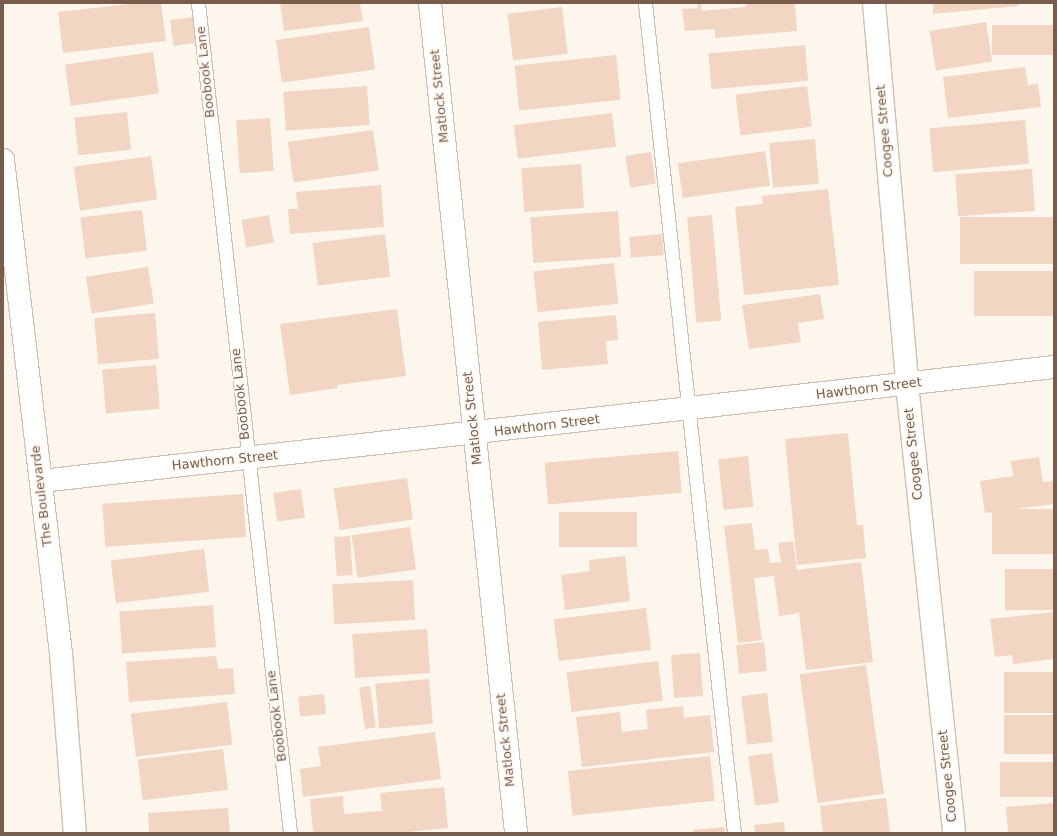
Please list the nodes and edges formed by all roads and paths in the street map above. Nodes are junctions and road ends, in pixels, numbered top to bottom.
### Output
1 (198, 3) edge
2 (430, 3) edge
3 (645, 3) edge
4 (874, 3) edge
5 (3, 160) edge
6 (1054, 368) edge
7 (907, 384) junction
8 (688, 410) junction
9 (474, 434) junction
10 (248, 459) junction
11 (41, 480) junction
12 (75, 833) edge
13 (290, 833) edge
14 (516, 833) edge
15 (734, 833) edge
16 (954, 833) edge

1 - 10 lane, Boobook Lane
2 - 9 street, Matlock Street
3 - 8 lane
4 - 7 street, Coogee Street
5 - 11 street, The Boulevarde
6 - 7 street, Hawthorn Street
7 - 8 street, Hawthorn Street
7 - 16 street, Coogee Street
8 - 9 street, Hawthorn Street
8 - 15 lane
9 - 10 street, Hawthorn Street
9 - 14 street, Matlock Street
10 - 11 street, Hawthorn Street
10 - 13 lane, Boobook Lane
11 - 12 street, The Boulevarde

